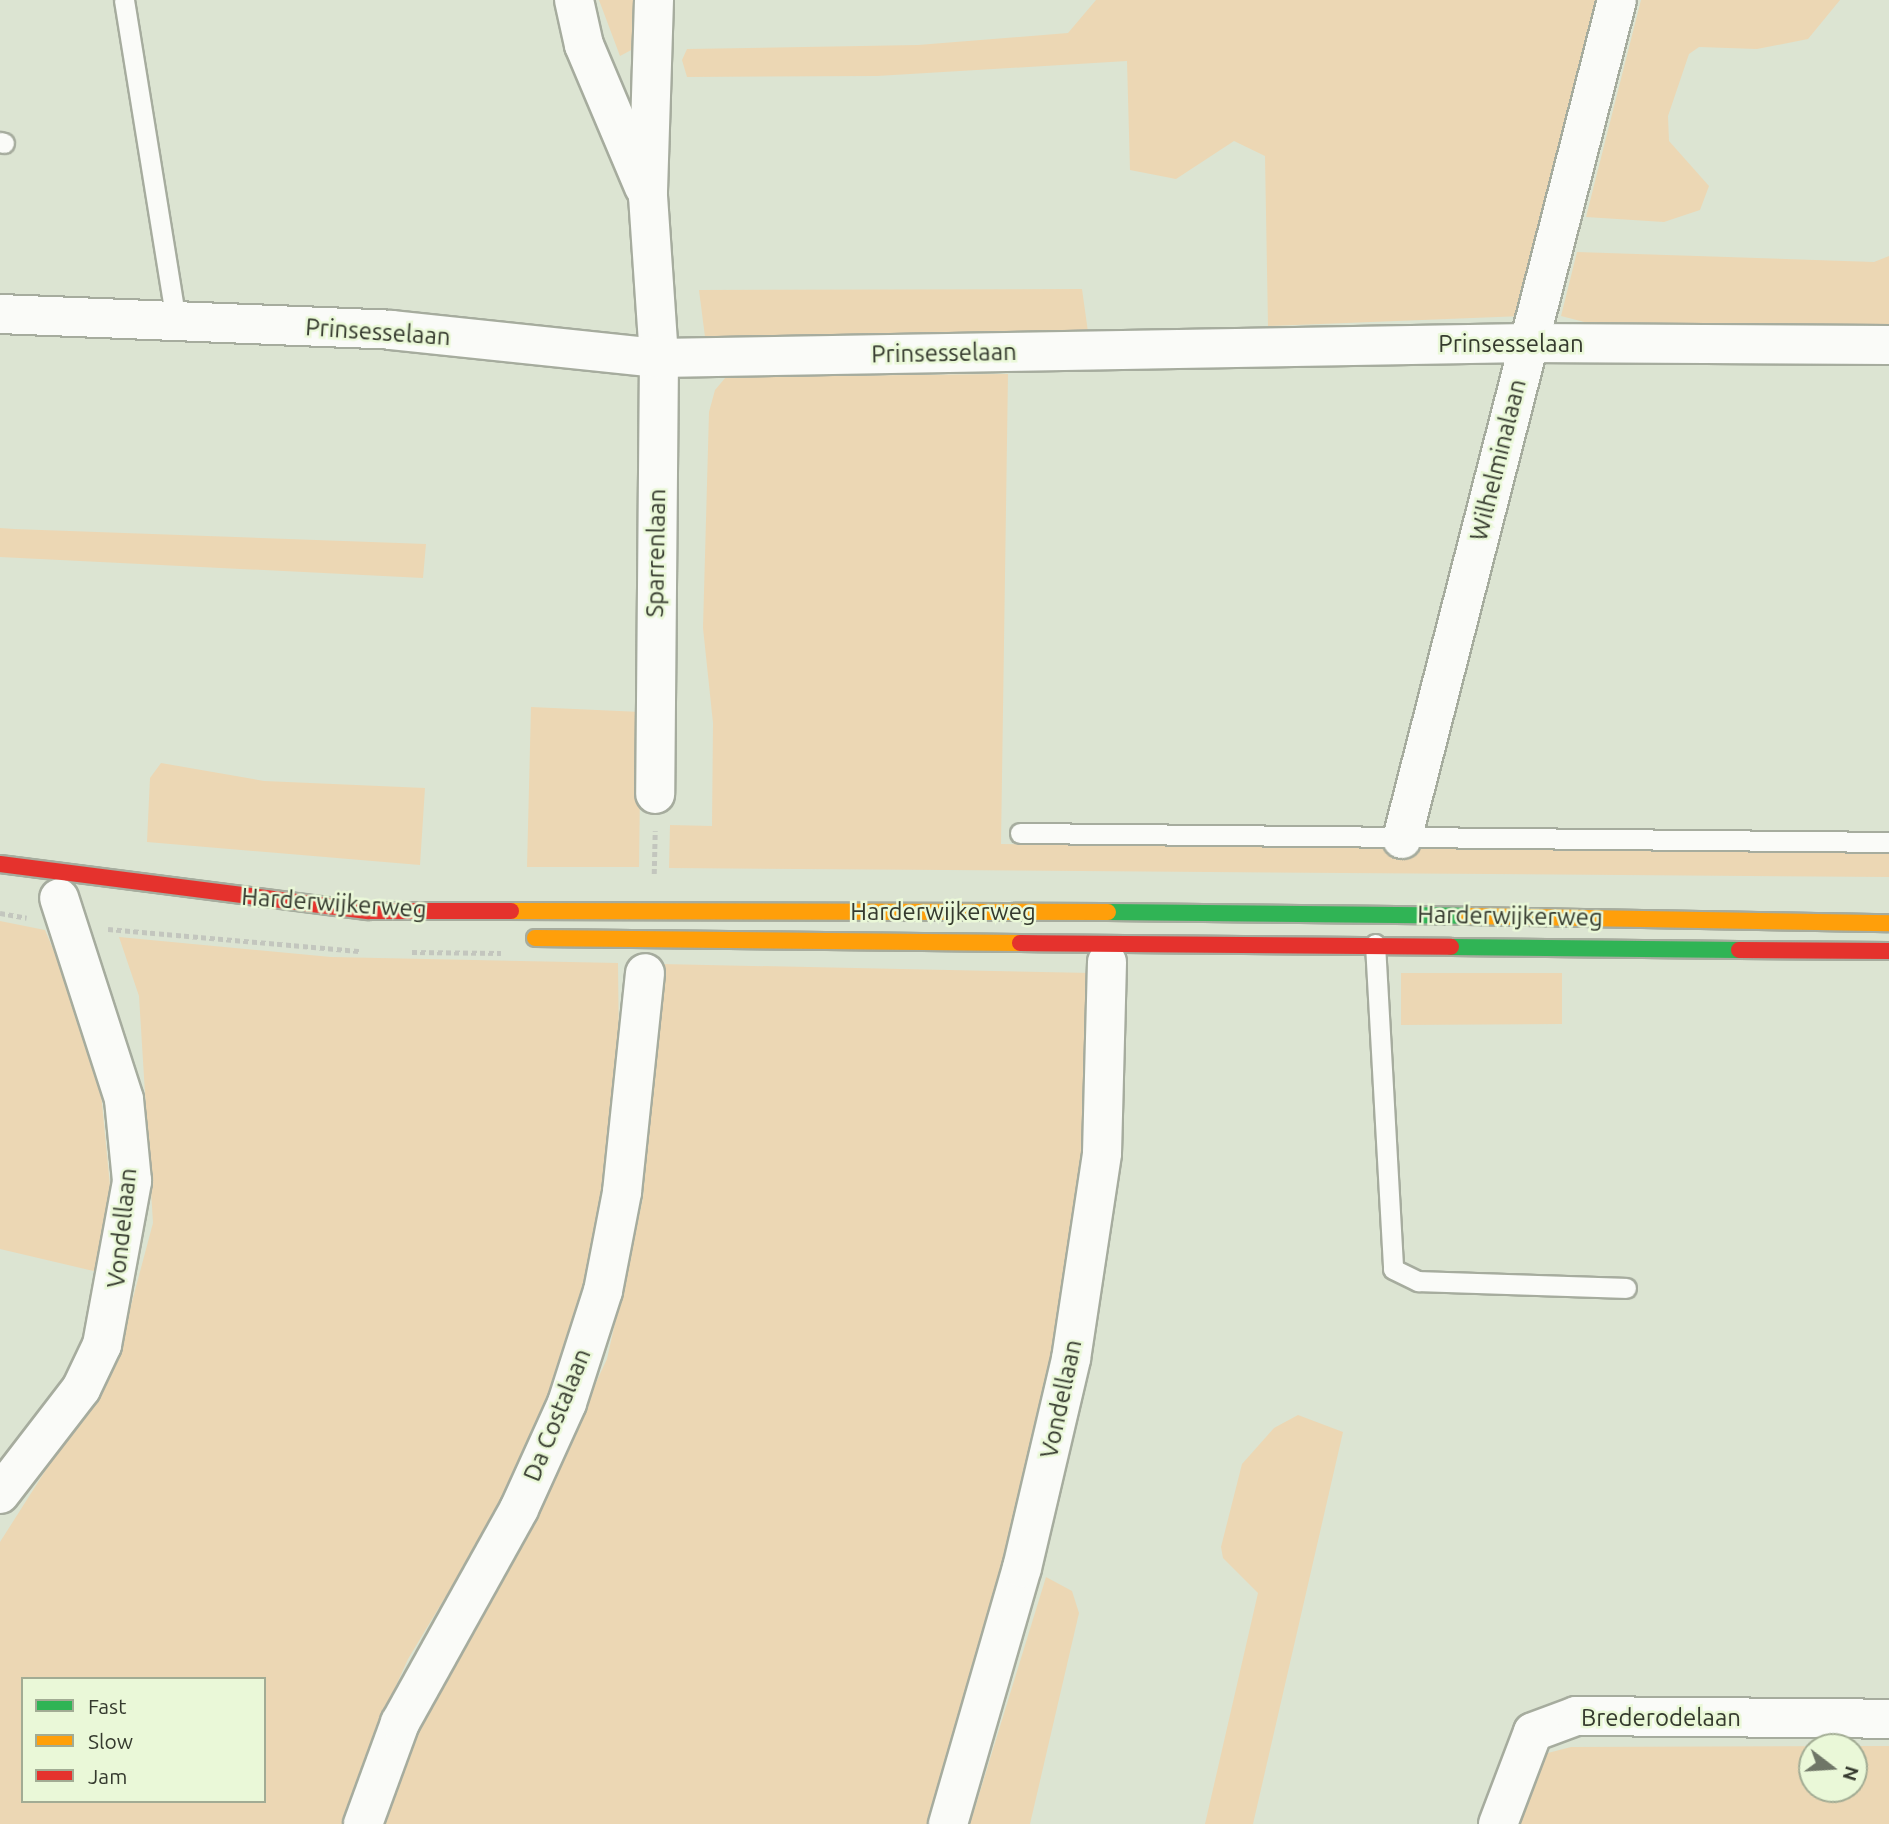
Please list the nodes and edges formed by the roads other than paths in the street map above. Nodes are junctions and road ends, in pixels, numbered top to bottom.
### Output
1 (124, 0) edge
2 (574, 0) edge
3 (654, 0) edge
4 (1617, 0) edge
5 (648, 196) junction
6 (0, 314) edge
7 (176, 321) junction
8 (1528, 344) junction
9 (1889, 345) edge
10 (659, 358) junction
11 (656, 794) road end
12 (1020, 833) dead end
13 (1402, 839) junction
14 (1889, 842) edge
15 (0, 864) edge
16 (60, 898) dead end
17 (1889, 923) edge
18 (517, 937) dead end
19 (1375, 944) junction
20 (1889, 951) edge
21 (1107, 962) dead end
22 (645, 973) dead end
23 (1626, 1288) dead end
24 (0, 1494) edge
25 (1889, 1719) edge
26 (363, 1824) edge
27 (948, 1824) edge
28 (1498, 1824) edge

1 - 7 lane
2 - 5 street, Sparrenlaan
3 - 5 street, Sparrenlaan
4 - 8 street, Wilhelminalaan
5 - 10 street, Sparrenlaan
6 - 7 street, Prinsesselaan
7 - 10 street, Prinsesselaan
8 - 9 street, Prinsesselaan
8 - 10 street, Prinsesselaan
8 - 13 street, Wilhelminalaan
10 - 11 street, Sparrenlaan
12 - 13 lane
13 - 14 lane
15 - 17 main road, Harderwijkerweg
16 - 24 street, Vondellaan
18 - 19 main road, Harderwijkerweg
19 - 20 main road, Harderwijkerweg
19 - 23 lane
21 - 27 street, Vondellaan
22 - 26 street, Da Costalaan
25 - 28 street, Brederodelaan

